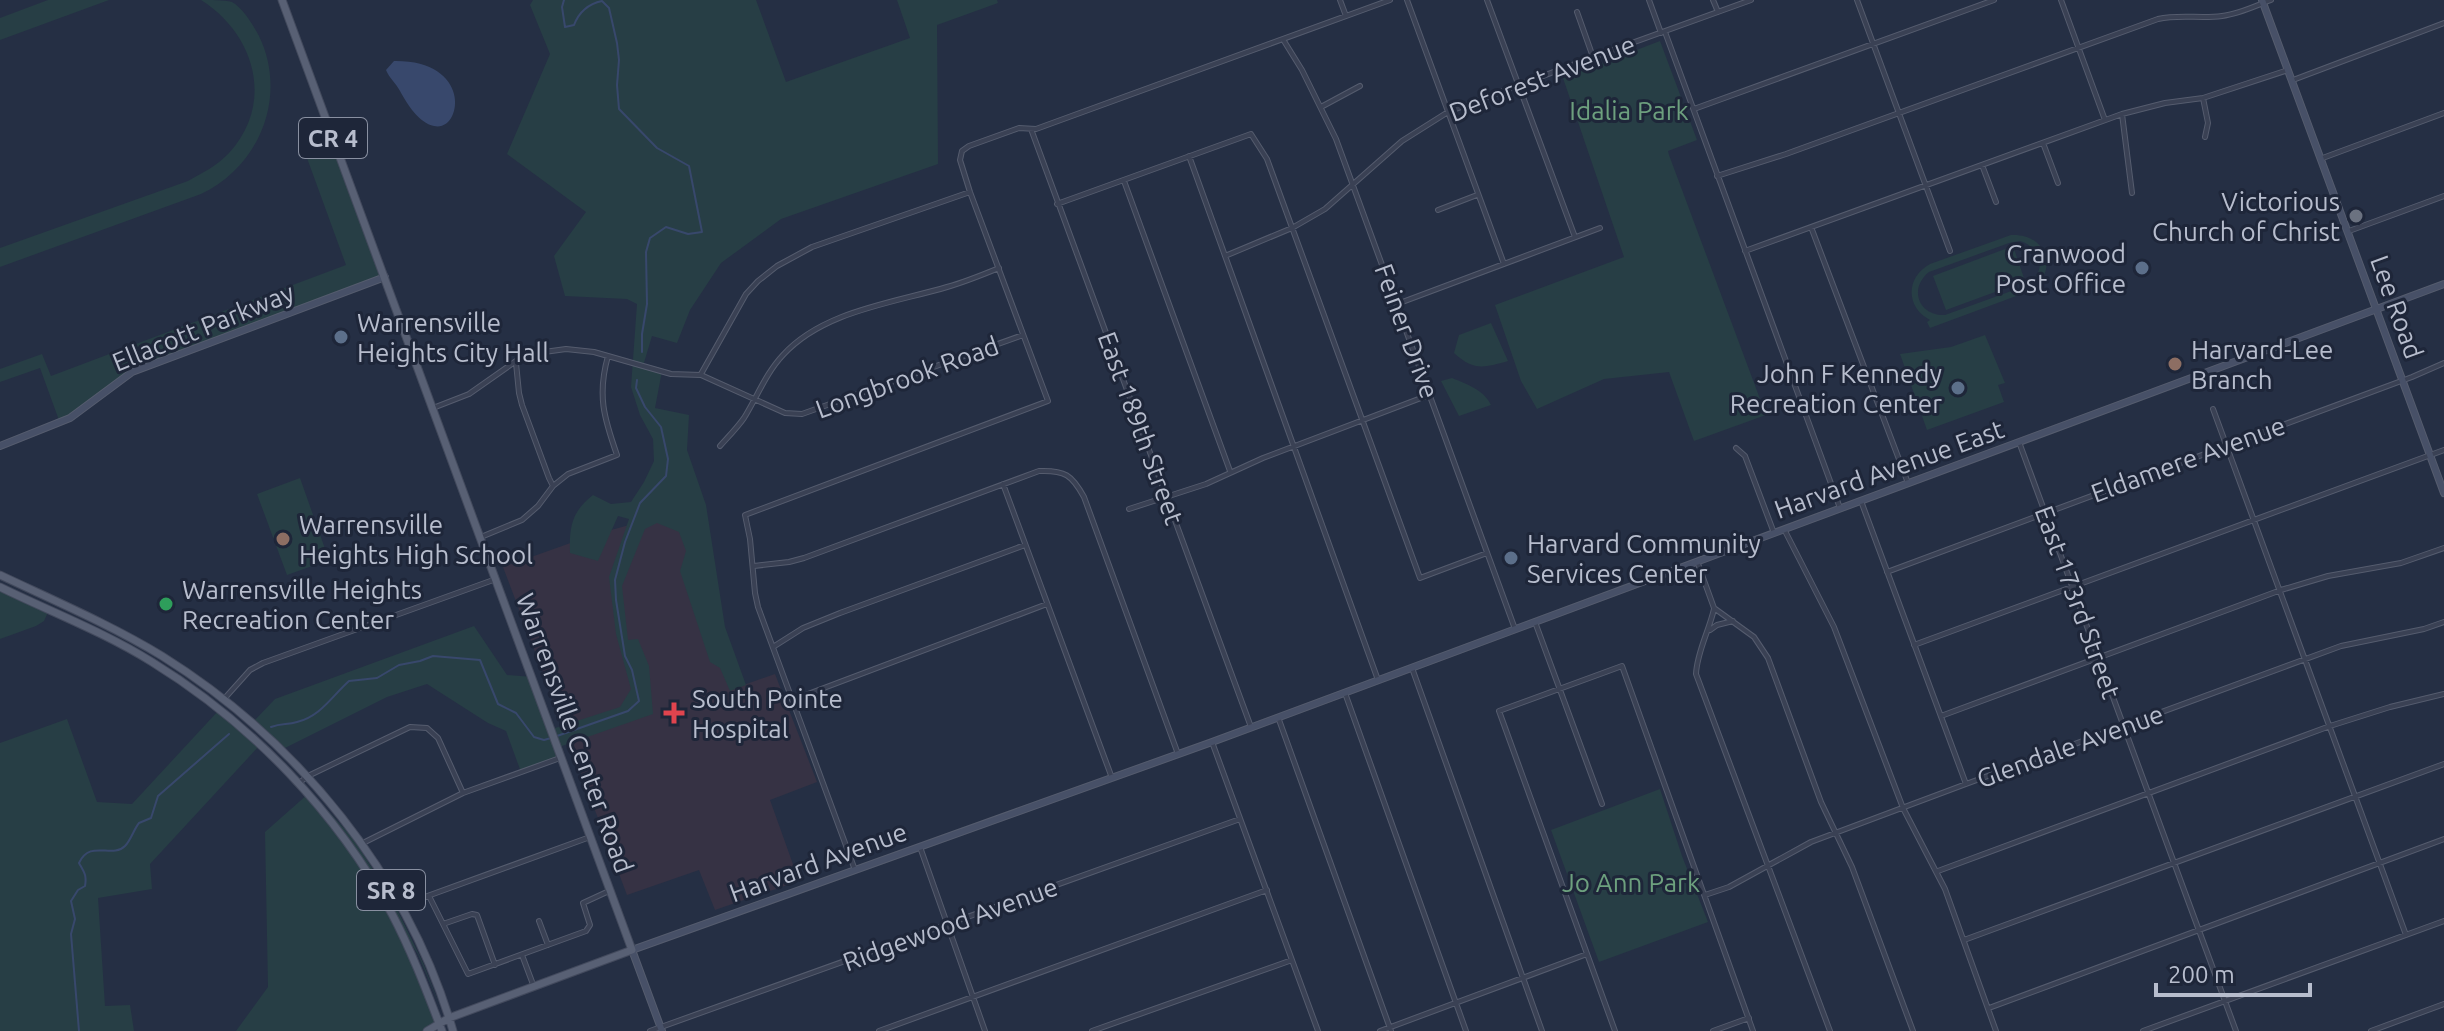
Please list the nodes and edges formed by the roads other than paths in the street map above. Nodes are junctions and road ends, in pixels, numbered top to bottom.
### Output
1 (282, 0) edge
2 (1340, 0) edge
3 (1390, 0) edge
4 (1407, 0) edge
5 (1487, 0) edge
6 (1649, 0) edge
7 (1713, 0) edge
8 (1751, 0) edge
9 (1857, 0) edge
10 (1994, 0) edge
11 (2061, 0) edge
12 (2265, 1) edge
13 (1577, 12) dead end
14 (1718, 12) junction
15 (1346, 16) junction
16 (2444, 23) edge
17 (1663, 32) junction
18 (1283, 40) junction
19 (1873, 44) junction
20 (2079, 47) junction
21 (1593, 57) junction
22 (2288, 70) junction
23 (2292, 80) junction
24 (1518, 85) junction
25 (1360, 86) dead end
26 (2203, 98) junction
27 (1321, 107) junction
28 (1694, 109) junction
29 (1448, 112) junction
30 (1898, 113) junction
31 (2444, 113) edge
32 (2122, 114) junction
33 (2105, 120) junction
34 (1031, 129) junction
35 (2205, 137) dead end
36 (2043, 143) junction
37 (1189, 156) junction
38 (2320, 159) junction
39 (1982, 165) junction
40 (1717, 176) junction
41 (1124, 180) junction
42 (2058, 183) dead end
43 (1354, 185) junction
44 (1925, 186) junction
45 (970, 192) junction
46 (2132, 193) dead end
47 (1477, 195) junction
48 (2444, 196) edge
49 (1996, 202) dead end
50 (1057, 204) junction
51 (1438, 210) dead end
52 (1811, 227) junction
53 (1292, 228) junction
54 (1600, 228) dead end
55 (2347, 232) junction
56 (1575, 237) junction
57 (1745, 251) junction
58 (1950, 251) dead end
59 (1225, 256) junction
60 (1504, 264) junction
61 (999, 268) junction
62 (385, 277) junction
63 (2444, 284) edge
64 (1397, 304) junction
65 (2376, 310) junction
66 (1023, 335) junction
67 (608, 356) junction
68 (516, 361) junction
69 (2444, 363) edge
70 (701, 375) junction
71 (2402, 381) junction
72 (1430, 395) junction
73 (754, 400) junction
74 (433, 408) junction
75 (2213, 409) dead end
76 (1362, 419) junction
77 (2019, 442) junction
78 (2226, 445) junction
79 (0, 446) edge
80 (720, 446) dead end
81 (1294, 446) junction
82 (1736, 448) dead end
83 (2444, 450) edge
84 (2430, 455) junction
85 (1230, 471) junction
86 (1908, 483) junction
87 (1003, 484) junction
88 (553, 486) junction
89 (2444, 493) edge
90 (1166, 497) junction
91 (1861, 501) junction
92 (1840, 508) junction
93 (1129, 509) dead end
94 (2044, 513) junction
95 (2254, 521) junction
96 (1784, 529) junction
97 (1774, 533) junction
98 (481, 537) junction
99 (1025, 545) junction
100 (2444, 548) edge
101 (1487, 553) junction
102 (1697, 561) junction
103 (754, 566) junction
104 (1887, 572) junction
105 (0, 575) edge
106 (496, 579) junction
107 (0, 587) edge
108 (2072, 587) junction
109 (2281, 590) junction
110 (1047, 604) junction
111 (1714, 608) junction
112 (1733, 621) junction
113 (1535, 622) junction
114 (2444, 622) edge
115 (1515, 629) junction
116 (1709, 630) junction
117 (1914, 645) junction
118 (773, 647) junction
119 (2099, 658) junction
120 (2305, 658) junction
121 (1411, 667) junction
122 (1378, 680) junction
123 (1560, 689) junction
124 (1345, 693) junction
125 (2444, 694) edge
126 (224, 699) junction
127 (792, 700) junction
128 (1941, 716) junction
129 (1278, 717) junction
130 (2123, 726) junction
131 (2330, 726) junction
132 (1251, 727) junction
133 (1212, 742) junction
134 (1178, 754) junction
135 (562, 757) junction
136 (2444, 764) edge
137 (308, 776) junction
138 (1112, 778) junction
139 (298, 783) junction
140 (1966, 784) junction
141 (463, 793) junction
142 (2148, 794) junction
143 (2355, 795) junction
144 (1602, 804) dead end
145 (1903, 808) junction
146 (1240, 819) junction
147 (1837, 832) junction
148 (592, 836) junction
149 (2444, 839) edge
150 (361, 844) junction
151 (920, 847) junction
152 (2173, 862) junction
153 (2380, 863) junction
154 (1767, 864) junction
155 (855, 870) junction
156 (1938, 871) junction
157 (612, 890) junction
158 (1267, 890) junction
159 (1705, 895) junction
160 (429, 896) junction
161 (400, 906) junction
162 (539, 921) dead end
163 (2444, 921) edge
164 (443, 924) junction
165 (947, 925) junction
166 (2199, 930) junction
167 (2406, 935) junction
168 (1964, 940) junction
169 (548, 945) junction
170 (632, 950) junction
171 (1587, 954) junction
172 (522, 955) junction
173 (1292, 960) junction
174 (495, 965) junction
175 (1522, 978) junction
176 (534, 987) junction
177 (973, 998) junction
178 (2225, 1001) junction
179 (1456, 1003) junction
180 (2444, 1004) edge
181 (1988, 1008) junction
182 (449, 1018) junction
183 (1749, 1018) junction
184 (2394, 1022) junction
185 (441, 1027) edge
186 (661, 1029) edge
187 (1390, 1029) edge
188 (2396, 1029) edge
189 (427, 1031) edge
190 (453, 1031) edge
191 (650, 1031) edge
192 (879, 1031) edge
193 (985, 1031) edge
194 (1092, 1031) edge
195 (1318, 1031) edge
196 (1380, 1031) edge
197 (1466, 1031) edge
198 (1542, 1031) edge
199 (1615, 1031) edge
200 (1713, 1031) edge
201 (1753, 1031) edge
202 (1830, 1031) edge
203 (1913, 1031) edge
204 (1996, 1031) edge
205 (2143, 1031) edge
206 (2236, 1031) edge
207 (2371, 1031) edge

1 - 62 main road, Warrensville Center Road / CR 4
2 - 15 street
3 - 15 street
4 - 29 street
5 - 24 street
6 - 17 street
7 - 14 street
8 - 14 street, Deforest Avenue
9 - 19 street
10 - 19 street
11 - 20 street
12 - 20 street
12 - 22 main road, Lee Road
13 - 21 street
14 - 17 street, Deforest Avenue
15 - 18 street
16 - 23 street
17 - 21 street, Deforest Avenue
17 - 28 street
18 - 27 street, Feiner Drive
18 - 34 street
19 - 28 street
19 - 30 street
20 - 30 street
20 - 33 street
21 - 24 street, Deforest Avenue
22 - 23 main road, Lee Road
22 - 26 street
23 - 38 main road, Lee Road
24 - 29 street, Deforest Avenue
24 - 56 street
25 - 27 street
26 - 32 street
26 - 35 street
27 - 43 street, Feiner Drive
28 - 40 street
29 - 43 street, Deforest Avenue
29 - 47 street
30 - 40 street
30 - 44 street
31 - 38 street
32 - 33 street
32 - 46 street
33 - 36 street
34 - 45 street
34 - 50 street, East 189th Street
36 - 39 street
36 - 42 street
37 - 41 street
37 - 53 street
37 - 59 street
38 - 55 main road, Lee Road
39 - 44 street
39 - 49 street
40 - 57 street
41 - 50 street
41 - 85 street
43 - 53 street, Deforest Avenue
43 - 64 street, Feiner Drive
44 - 52 street
44 - 58 street
45 - 61 street
45 - 70 street
47 - 51 street
47 - 60 street
48 - 55 street
50 - 90 street, East 189th Street
52 - 57 street
52 - 86 street
53 - 59 street, Deforest Avenue
53 - 76 street
54 - 56 street
55 - 65 main road, Lee Road
56 - 60 street
57 - 92 street
59 - 81 street
60 - 64 street
61 - 66 street
61 - 73 street
62 - 74 main road, Warrensville Center Road / CR 4
62 - 79 main road, Ellacott Parkway
63 - 65 main road, Harvard Avenue East
64 - 72 street, Feiner Drive
65 - 71 main road, Lee Road
65 - 77 main road, Harvard Avenue East
66 - 73 street, Longbrook Road
66 - 103 street
67 - 68 street, Longbrook Road
67 - 70 street, Longbrook Road
67 - 88 street
68 - 74 street, Longbrook Road
68 - 88 street
69 - 71 street, Eldamere Avenue
70 - 73 street, Longbrook Road
71 - 78 street, Eldamere Avenue
71 - 84 main road, Lee Road
72 - 76 street
72 - 101 street, Feiner Drive
73 - 80 street
74 - 98 main road, Warrensville Center Road / CR 4
75 - 78 street
76 - 81 street
76 - 101 street
77 - 86 main road, Harvard Avenue East
77 - 94 street, East 173rd Street
78 - 94 street, Eldamere Avenue
78 - 95 street
81 - 85 street
81 - 122 street
82 - 97 street
83 - 84 street
84 - 89 main road, Lee Road
84 - 95 street
85 - 90 street
86 - 91 main road, Harvard Avenue East
87 - 99 street
87 - 103 street
87 - 134 street
88 - 98 street
90 - 93 street
90 - 132 street, East 189th Street
91 - 92 main road, Harvard Avenue East
91 - 104 street
92 - 96 main road, Harvard Avenue East
94 - 104 street, Eldamere Avenue
94 - 108 street, East 173rd Street
95 - 108 street
95 - 109 street
96 - 97 main road, Harvard Avenue East
96 - 145 street
97 - 102 main road, Harvard Avenue East
98 - 106 main road, Warrensville Center Road / CR 4
99 - 110 street
99 - 118 street
100 - 109 street
101 - 115 street, Feiner Drive
102 - 111 street
102 - 113 main road, Harvard Avenue East
103 - 118 street
104 - 117 street
105 - 126 main road, SR 8
106 - 126 street
106 - 135 main road, Warrensville Center Road / CR 4
107 - 139 main road, SR 8
108 - 117 street
108 - 119 street, East 173rd Street
109 - 119 street
109 - 120 street
110 - 127 street
110 - 138 street
111 - 112 street
111 - 116 street
112 - 116 street
112 - 147 street
113 - 115 main road, Harvard Avenue East
113 - 123 street
114 - 120 street, Glendale Avenue
115 - 121 main road, Harvard Avenue East
116 - 154 street
117 - 128 street
118 - 127 street
119 - 128 street
119 - 130 street, East 173rd Street
120 - 130 street, Glendale Avenue
120 - 131 street
121 - 122 main road, Harvard Avenue East
121 - 175 street
122 - 124 main road, Harvard Avenue East
123 - 144 street
123 - 159 street
123 - 171 street
124 - 129 main road, Harvard Avenue East
124 - 179 street
125 - 131 street
126 - 137 main road, SR 8
127 - 155 street
128 - 140 street
129 - 132 main road, Harvard Avenue East
129 - 187 street
130 - 140 street, Glendale Avenue
130 - 142 street, East 173rd Street
131 - 142 street
131 - 143 street
132 - 133 main road, Harvard Avenue East
133 - 134 main road, Harvard Avenue
133 - 146 street
134 - 138 main road, Harvard Avenue
135 - 141 street
135 - 148 main road, Warrensville Center Road / CR 4
136 - 143 street
137 - 139 street
137 - 141 street
137 - 150 main road, SR 8
138 - 151 main road, Harvard Avenue
139 - 185 main road, SR 8
140 - 145 street, Glendale Avenue
141 - 150 street
142 - 152 street, East 173rd Street
142 - 156 street
143 - 152 street
143 - 153 street
145 - 147 street, Glendale Avenue
145 - 156 street
146 - 158 street
146 - 165 street, Ridgewood Avenue
147 - 154 street, Glendale Avenue
147 - 203 street
148 - 157 main road, Warrensville Center Road / CR 4
148 - 160 street
149 - 153 street
150 - 161 main road, SR 8
151 - 155 main road, Harvard Avenue
151 - 165 street
152 - 166 street, East 173rd Street
152 - 168 street
153 - 166 street
153 - 167 street
154 - 159 street, Glendale Avenue
154 - 202 street
155 - 170 main road, Harvard Avenue
156 - 168 street
157 - 169 street
157 - 170 main road, Warrensville Center Road / CR 4
158 - 173 street
158 - 177 street
159 - 183 street
160 - 161 street
160 - 164 street
161 - 182 main road, SR 8
162 - 169 street
163 - 167 street
164 - 174 street
164 - 174 street
165 - 177 street
165 - 186 street, Ridgewood Avenue
166 - 178 street, East 173rd Street
166 - 181 street
167 - 178 street
168 - 181 street
169 - 172 street
170 - 176 main road, Harvard Avenue
170 - 186 main road, Warrensville Center Road / CR 4
171 - 175 street
171 - 199 street
172 - 174 street
172 - 176 street
173 - 194 street
173 - 195 street
175 - 179 street
175 - 198 street
176 - 182 main road, Harvard Avenue
177 - 192 street
177 - 193 street
178 - 205 street
178 - 206 street, East 173rd Street
179 - 187 street
179 - 197 street
180 - 184 street
181 - 204 street
182 - 185 main road, Harvard Avenue
182 - 190 main road, SR 8
183 - 200 street
183 - 201 street
184 - 188 street
184 - 207 street
185 - 189 main road, Harvard Avenue
186 - 191 street, Ridgewood Avenue
187 - 196 street

